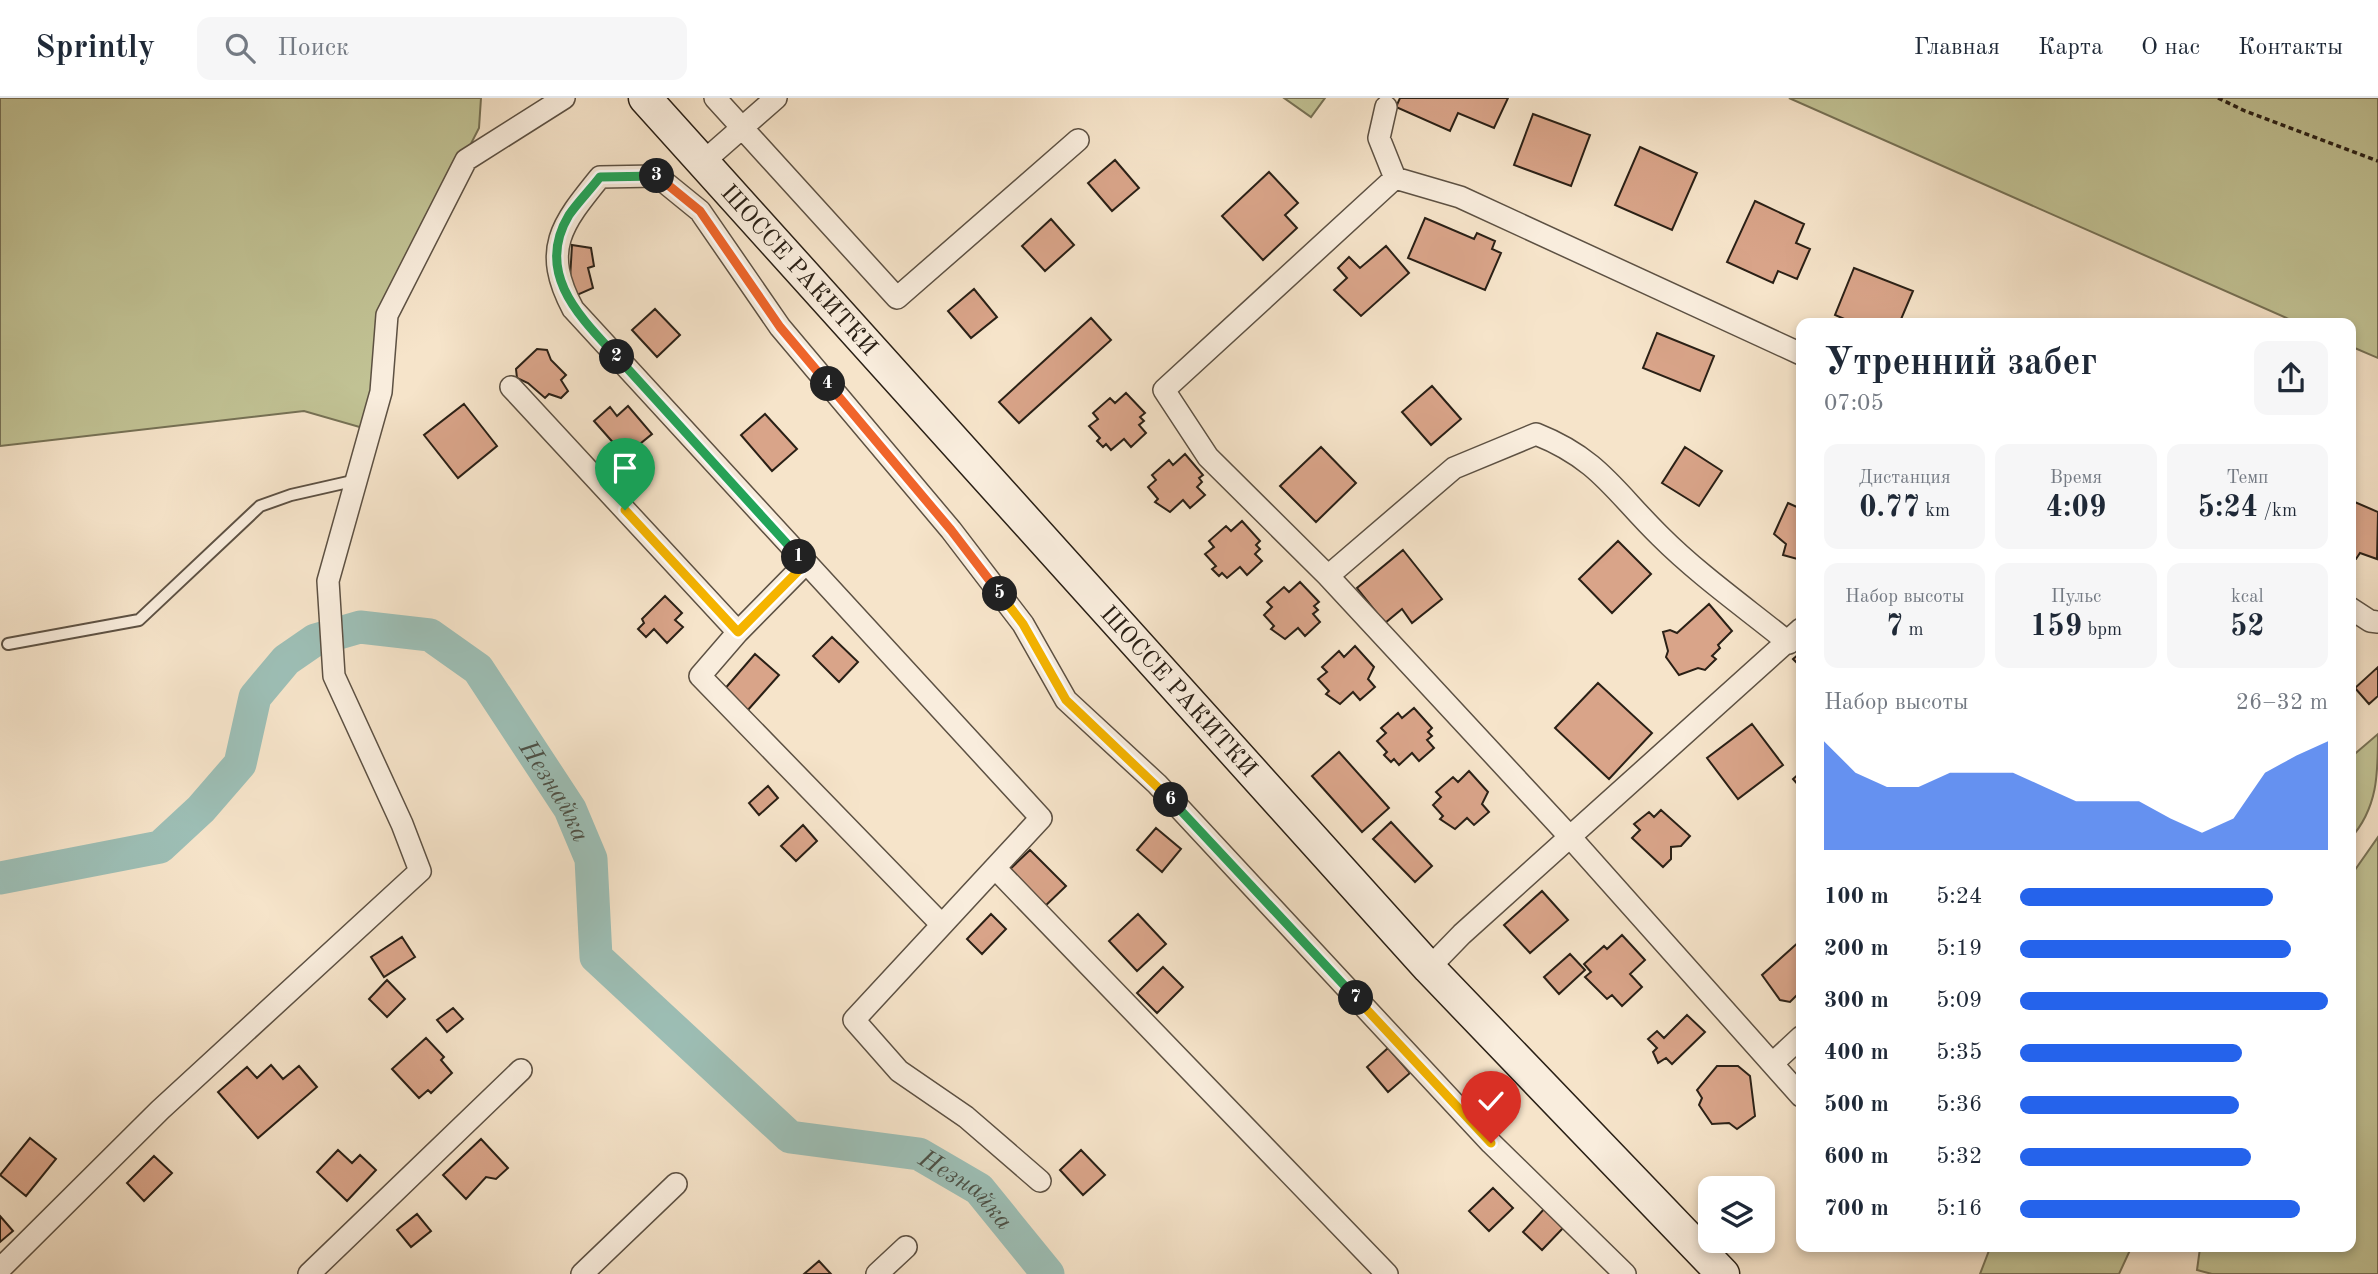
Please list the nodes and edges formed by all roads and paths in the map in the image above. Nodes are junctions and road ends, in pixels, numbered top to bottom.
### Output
1 (564, 98) edge
2 (645, 98) edge
3 (715, 98) edge
4 (776, 98) edge
5 (2218, 98) edge
6 (1386, 107) dead end
7 (742, 128) junction
8 (1078, 140) dead end
9 (2378, 161) edge
10 (703, 162) junction
11 (1395, 178) junction
12 (1796, 352) edge
13 (511, 387) dead end
14 (358, 480) junction
15 (805, 564) junction
16 (1328, 576) junction
17 (2356, 612) edge
18 (2378, 622) edge
19 (738, 632) junction
20 (1795, 636) edge
21 (8, 644) dead end
22 (1571, 838) junction
23 (996, 869) junction
24 (941, 924) junction
25 (1429, 968) junction
26 (1796, 1042) edge
27 (1773, 1063) junction
28 (521, 1070) dead end
29 (1796, 1090) edge
30 (1040, 1181) dead end
31 (676, 1184) dead end
32 (906, 1247) dead end
33 (0, 1269) edge
34 (309, 1274) edge
35 (582, 1274) edge
36 (877, 1274) edge
37 (1387, 1274) edge
38 (1625, 1274) edge
39 (1723, 1274) edge

1 - 14 street
2 - 10 main road, ШОССЕ РАКИТКИ
3 - 7 street
4 - 7 street
5 - 9 path
6 - 11 street
7 - 8 street
7 - 10 street
10 - 25 main road, ШОССЕ РАКИТКИ
11 - 12 street
11 - 16 street
13 - 19 street
14 - 21 lane
14 - 33 street
15 - 19 street
15 - 23 street
15 - 38 street
16 - 20 street
16 - 22 street
17 - 18 street
19 - 24 street
20 - 22 street
22 - 25 street
22 - 27 street
23 - 24 street
23 - 37 street
24 - 30 street
25 - 39 main road, ШОССЕ РАКИТКИ
26 - 27 street
27 - 29 street
28 - 34 street
31 - 35 street
32 - 36 street

